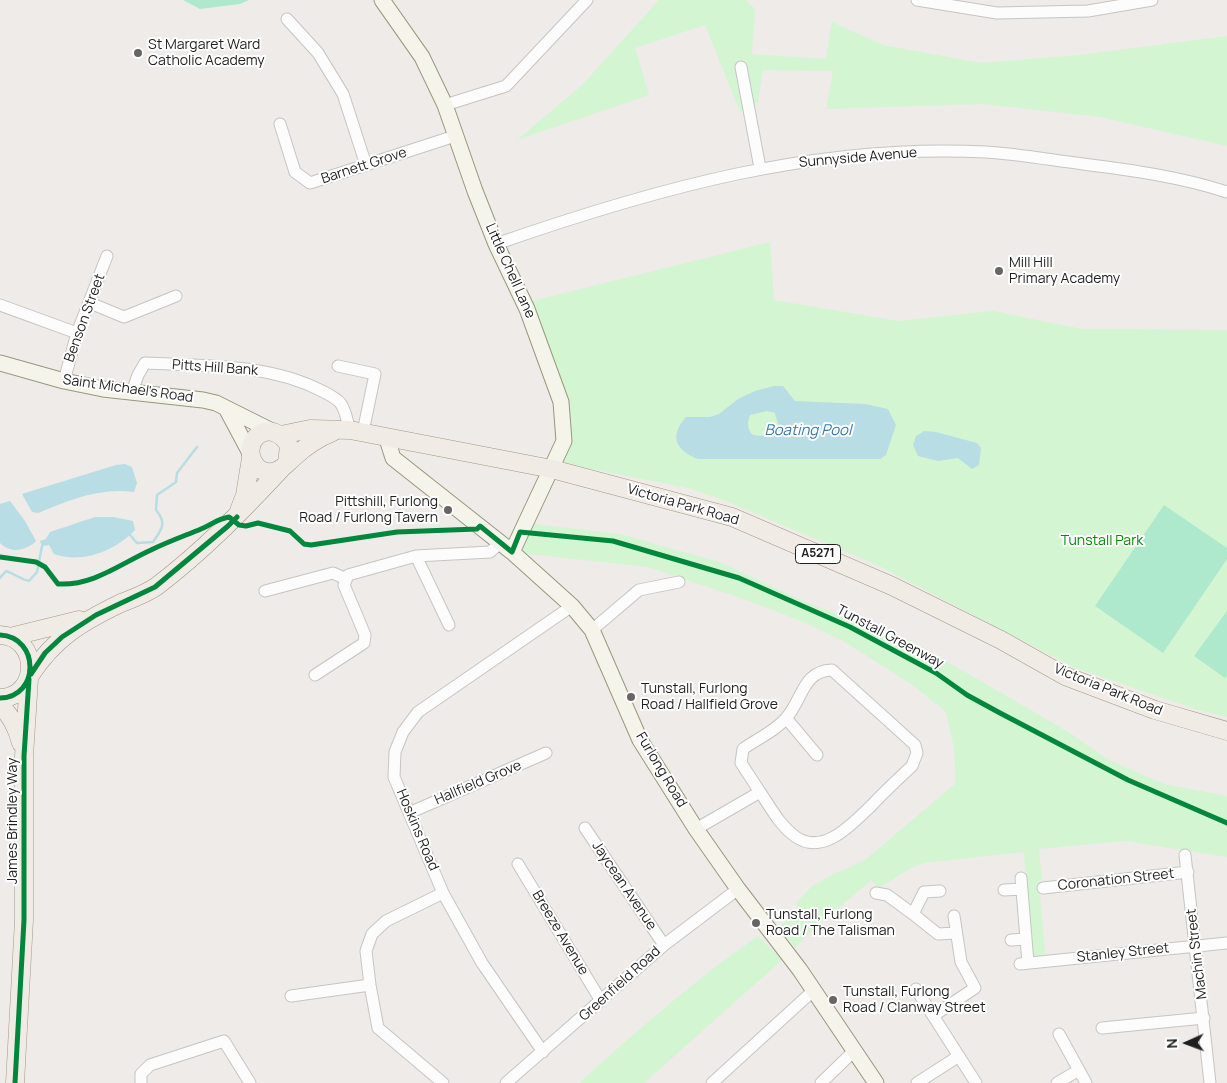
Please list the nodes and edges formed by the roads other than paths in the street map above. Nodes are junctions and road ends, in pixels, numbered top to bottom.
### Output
1 (382, 0) edge
2 (587, 0) edge
3 (917, 0) edge
4 (1152, 0) edge
5 (981, 5) edge
6 (287, 19) dead end
7 (741, 67) dead end
8 (445, 104) junction
9 (280, 124) dead end
10 (455, 136) junction
11 (366, 165) junction
12 (760, 168) junction
13 (1227, 192) edge
14 (496, 244) junction
15 (108, 256) dead end
16 (176, 296) dead end
17 (90, 304) junction
18 (0, 305) edge
19 (77, 333) junction
20 (0, 362) edge
21 (338, 366) dead end
22 (64, 381) junction
23 (132, 392) junction
24 (227, 410) junction
25 (351, 430) junction
26 (278, 434) junction
27 (387, 439) junction
28 (251, 455) junction
29 (285, 465) junction
30 (552, 469) junction
31 (237, 517) junction
32 (506, 547) junction
33 (416, 556) junction
34 (346, 579) junction
35 (678, 582) dead end
36 (265, 591) dead end
37 (572, 606) junction
38 (96, 615) junction
39 (449, 625) dead end
40 (592, 630) junction
41 (3, 635) edge
42 (315, 675) dead end
43 (30, 677) junction
44 (0, 698) edge
45 (0, 704) edge
46 (786, 718) junction
47 (1227, 732) edge
48 (546, 753) dead end
49 (817, 755) dead end
50 (24, 756) junction
51 (760, 792) junction
52 (409, 813) junction
53 (585, 828) dead end
54 (696, 829) junction
55 (1186, 856) dead end
56 (518, 864) dead end
57 (1188, 872) junction
58 (1044, 888) dead end
59 (738, 889) junction
60 (1004, 890) dead end
61 (940, 891) dead end
62 (443, 893) junction
63 (876, 893) dead end
64 (913, 914) junction
65 (954, 916) dead end
66 (956, 933) junction
67 (1026, 939) junction
68 (1011, 940) dead end
69 (1227, 943) edge
70 (664, 945) junction
71 (1196, 946) junction
72 (370, 985) junction
73 (916, 989) dead end
74 (814, 990) junction
75 (291, 996) dead end
76 (601, 1001) junction
77 (933, 1016) junction
78 (1204, 1018) junction
79 (1102, 1028) dead end
80 (1059, 1034) dead end
81 (854, 1051) junction
82 (543, 1052) junction
83 (959, 1056) junction
84 (1078, 1068) junction
85 (15, 1083) edge
86 (141, 1083) edge
87 (250, 1083) edge
88 (443, 1083) edge
89 (506, 1083) edge
90 (712, 1083) edge
91 (821, 1083) edge
92 (876, 1083) edge
93 (917, 1083) edge
94 (976, 1083) edge
95 (1057, 1083) edge
96 (1086, 1083) edge
97 (1210, 1083) edge

1 - 8 street, Little Chell Lane
2 - 8 street
3 - 5 street
4 - 5 street
6 - 11 street
7 - 12 street
8 - 10 street, Little Chell Lane
9 - 11 street, Barnett Grove
10 - 11 street, Barnett Grove
10 - 14 street, Little Chell Lane
12 - 13 street, Sunnyside Avenue
12 - 14 street, Sunnyside Avenue
14 - 30 street, Little Chell Lane
15 - 17 street, Benson Street
16 - 17 street
17 - 19 street, Benson Street
18 - 19 street
19 - 22 street, Benson Street
20 - 22 street, Saint Michael's Road
21 - 25 street
22 - 23 street, Saint Michael's Road
23 - 24 street, Saint Michael's Road
23 - 25 street, Pitts Hill Bank
24 - 26 street, Saint Michael's Road
24 - 28 street
25 - 26 main road, Victoria Park Road / A5271
25 - 27 main road, Victoria Park Road / A5271
25 - 29 main road
26 - 28 main road
26 - 29 main road
27 - 30 main road, Victoria Park Road / A5271
27 - 32 street, Furlong Road
28 - 29 main road
28 - 31 main road
29 - 31 main road
30 - 32 street, Little Chell Lane
30 - 47 main road, Victoria Park Road / A5271
31 - 38 main road
32 - 33 street
32 - 37 street, Furlong Road
33 - 34 street
33 - 39 street
34 - 36 street
34 - 42 street
35 - 40 street
37 - 40 street, Furlong Road
37 - 52 street, Hoskins Road
38 - 41 main road
38 - 43 main road
40 - 54 street, Furlong Road
41 - 43 main road
43 - 44 main road
43 - 50 main road, James Brindley Way
45 - 50 main road, James Brindley Way
46 - 49 street
46 - 51 street
46 - 51 street
48 - 52 street, Hallfield Grove
50 - 85 main road, James Brindley Way
51 - 54 street
52 - 62 street, Hoskins Road
53 - 70 street, Jaycean Avenue
54 - 59 street, Furlong Road
55 - 57 street, Machin Street
56 - 76 street, Breeze Avenue
57 - 58 street, Coronation Street
57 - 71 street, Machin Street
59 - 70 street, Greenfield Road
59 - 74 street, Furlong Road
60 - 67 street
61 - 64 street
62 - 72 street
62 - 82 street, Hoskins Road
63 - 64 street
64 - 66 street
65 - 66 street
66 - 77 street
67 - 68 street
67 - 71 street, Stanley Street
69 - 71 street, Stanley Street
70 - 76 street, Greenfield Road
71 - 78 street, Machin Street
72 - 75 street
72 - 88 street
73 - 77 street
74 - 81 street, Furlong Road
74 - 90 street
76 - 82 street, Greenfield Road
77 - 83 street
78 - 79 street
78 - 97 street, Machin Street
80 - 84 street
81 - 91 street
81 - 92 street, Furlong Road
82 - 89 street, Greenfield Road
83 - 93 street
83 - 94 street
84 - 95 street
84 - 96 street
86 - 87 street

